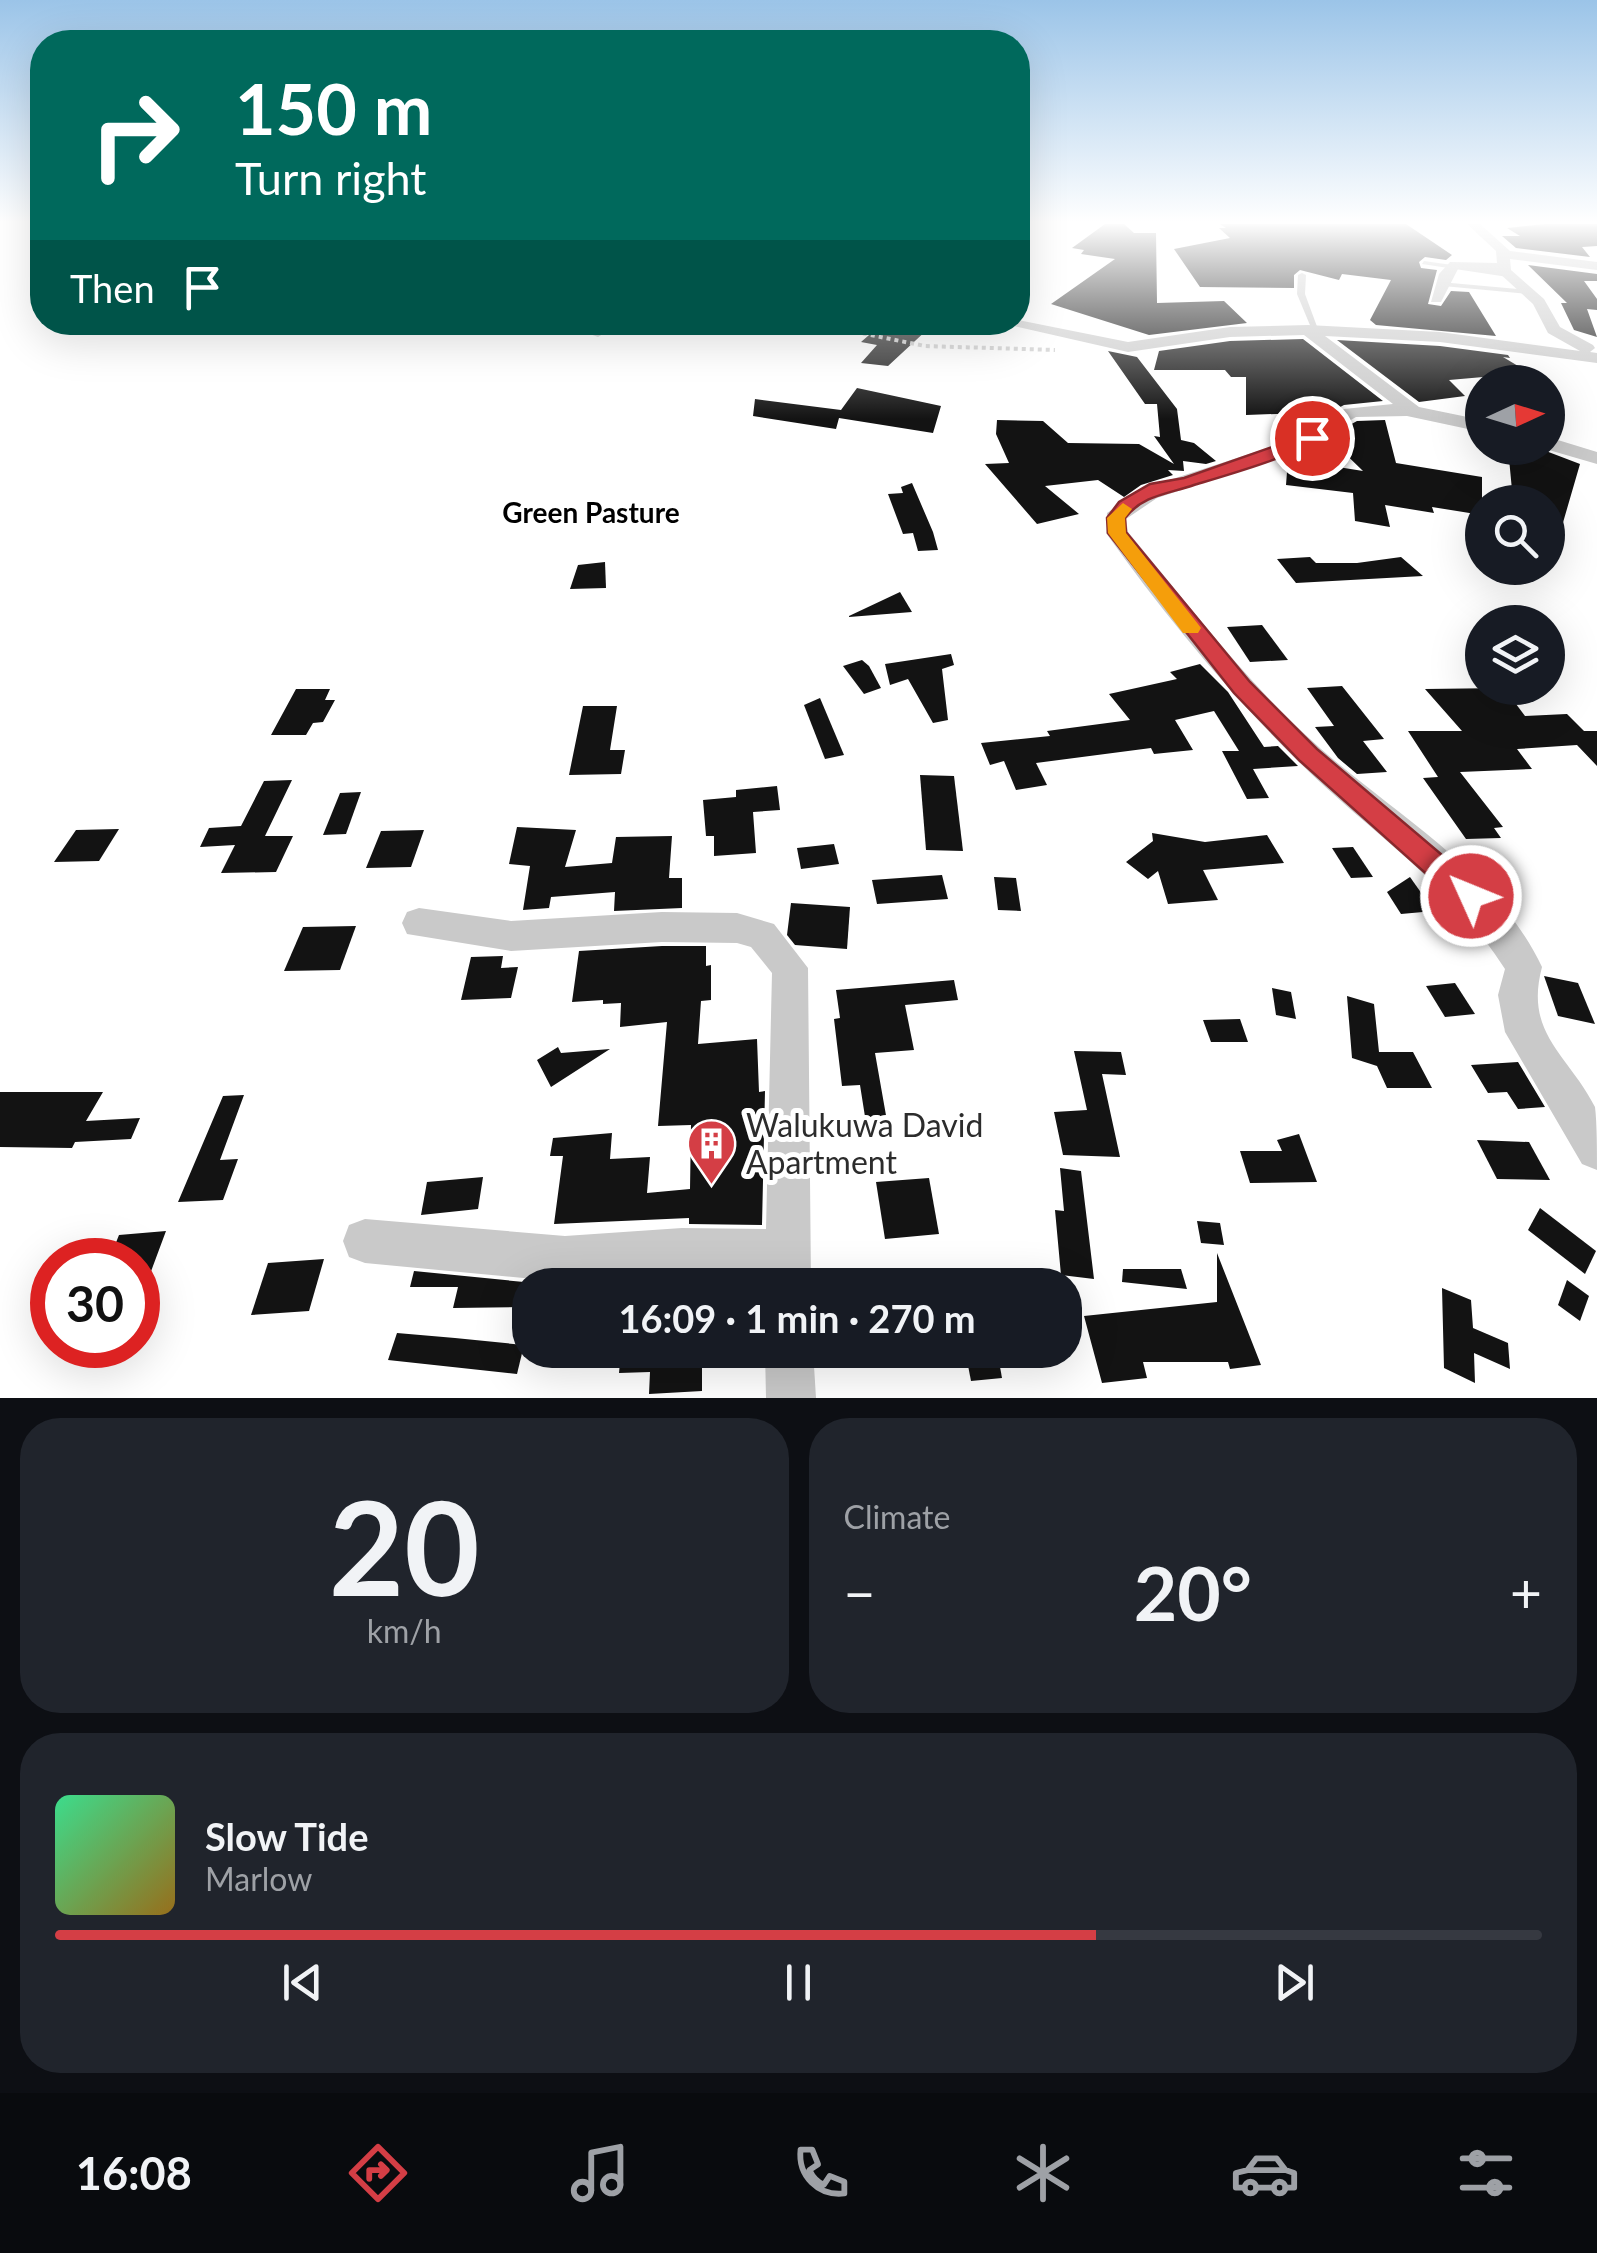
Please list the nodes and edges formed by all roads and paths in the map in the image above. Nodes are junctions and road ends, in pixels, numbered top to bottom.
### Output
1 (1302, 289) edge
2 (1440, 289) edge
3 (1498, 289) edge
4 (1526, 289) edge
5 (1528, 292) junction
6 (1436, 299) dead end
7 (1030, 327) edge
8 (1312, 330) junction
9 (871, 335) edge
10 (1068, 350) dead end
11 (1597, 356) edge
12 (1413, 411) junction
13 (1465, 422) edge
14 (1565, 448) edge
15 (1597, 458) edge
16 (419, 923) dead end
17 (1597, 1149) edge
18 (365, 1241) dead end
19 (788, 1268) edge
20 (790, 1368) edge
21 (790, 1398) edge

1 - 8 lane
2 - 6 street
3 - 5 lane
4 - 5 street
5 - 11 street
7 - 8 street
8 - 11 street
8 - 12 street
9 - 10 path
12 - 13 street
12 - 17 street
14 - 15 street
16 - 19 street
18 - 19 street
20 - 21 street

